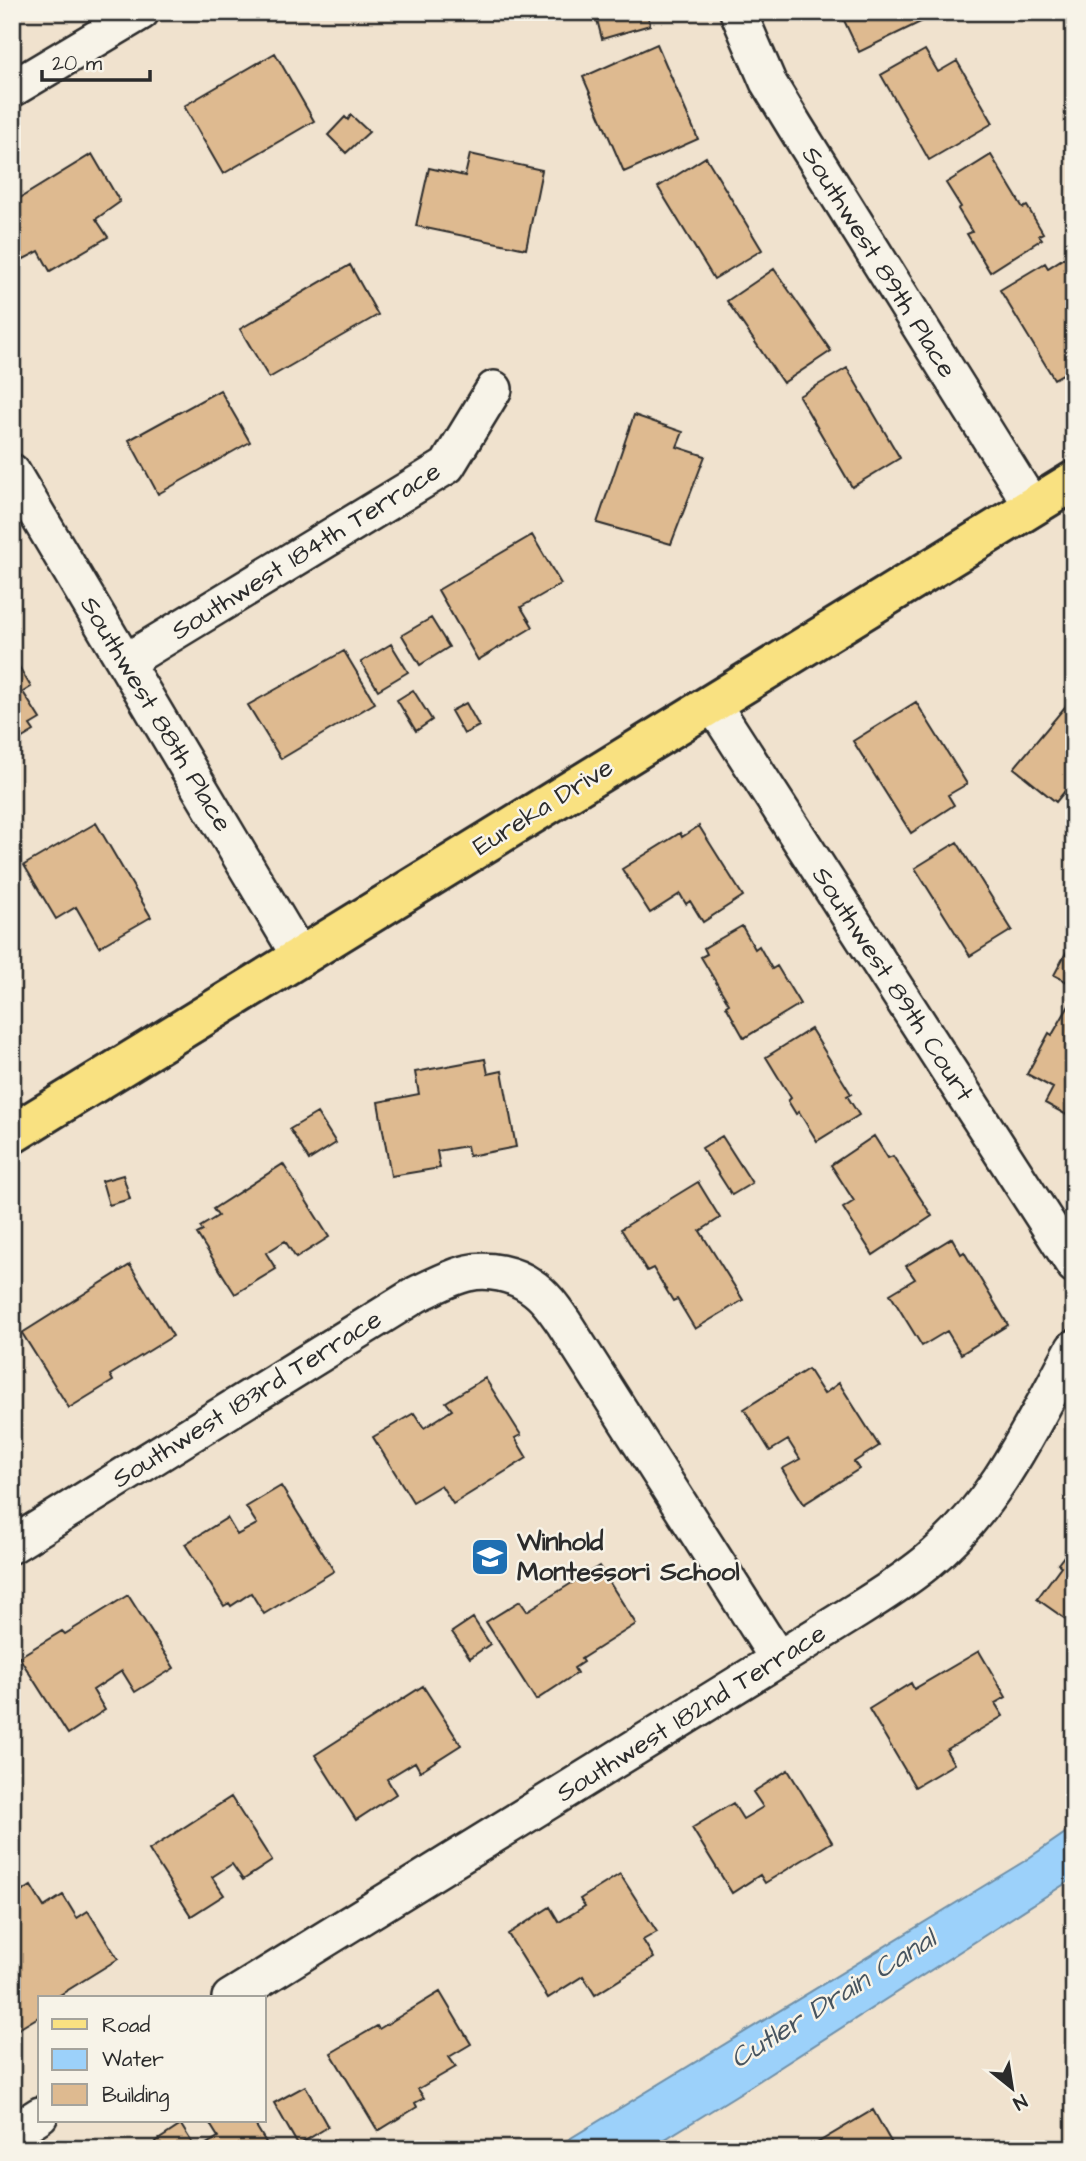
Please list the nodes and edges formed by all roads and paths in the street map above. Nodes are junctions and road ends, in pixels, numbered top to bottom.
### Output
1 (141, 12) edge
2 (738, 12) edge
3 (12, 89) edge
4 (494, 389) dead end
5 (12, 472) edge
6 (1074, 481) edge
7 (1032, 506) junction
8 (125, 662) junction
9 (712, 703) junction
10 (300, 957) junction
11 (12, 1134) edge
12 (1074, 1265) edge
13 (1074, 1348) edge
14 (12, 1545) edge
15 (778, 1659) junction
16 (233, 1996) edge
17 (38, 2116) edge
18 (12, 2133) edge

1 - 3 street
2 - 7 street, Southwest 89th Place
4 - 8 street, Southwest 184th Terrace
5 - 8 street, Southwest 88th Place
6 - 7 main road, Eureka Drive
7 - 9 main road, Eureka Drive
8 - 10 street, Southwest 88th Place
9 - 10 main road, Eureka Drive
9 - 12 street, Southwest 89th Court
10 - 11 main road, Eureka Drive
13 - 15 street, Southwest 182nd Terrace
14 - 15 street, Southwest 183rd Terrace
15 - 16 street, Southwest 182nd Terrace
17 - 18 street

